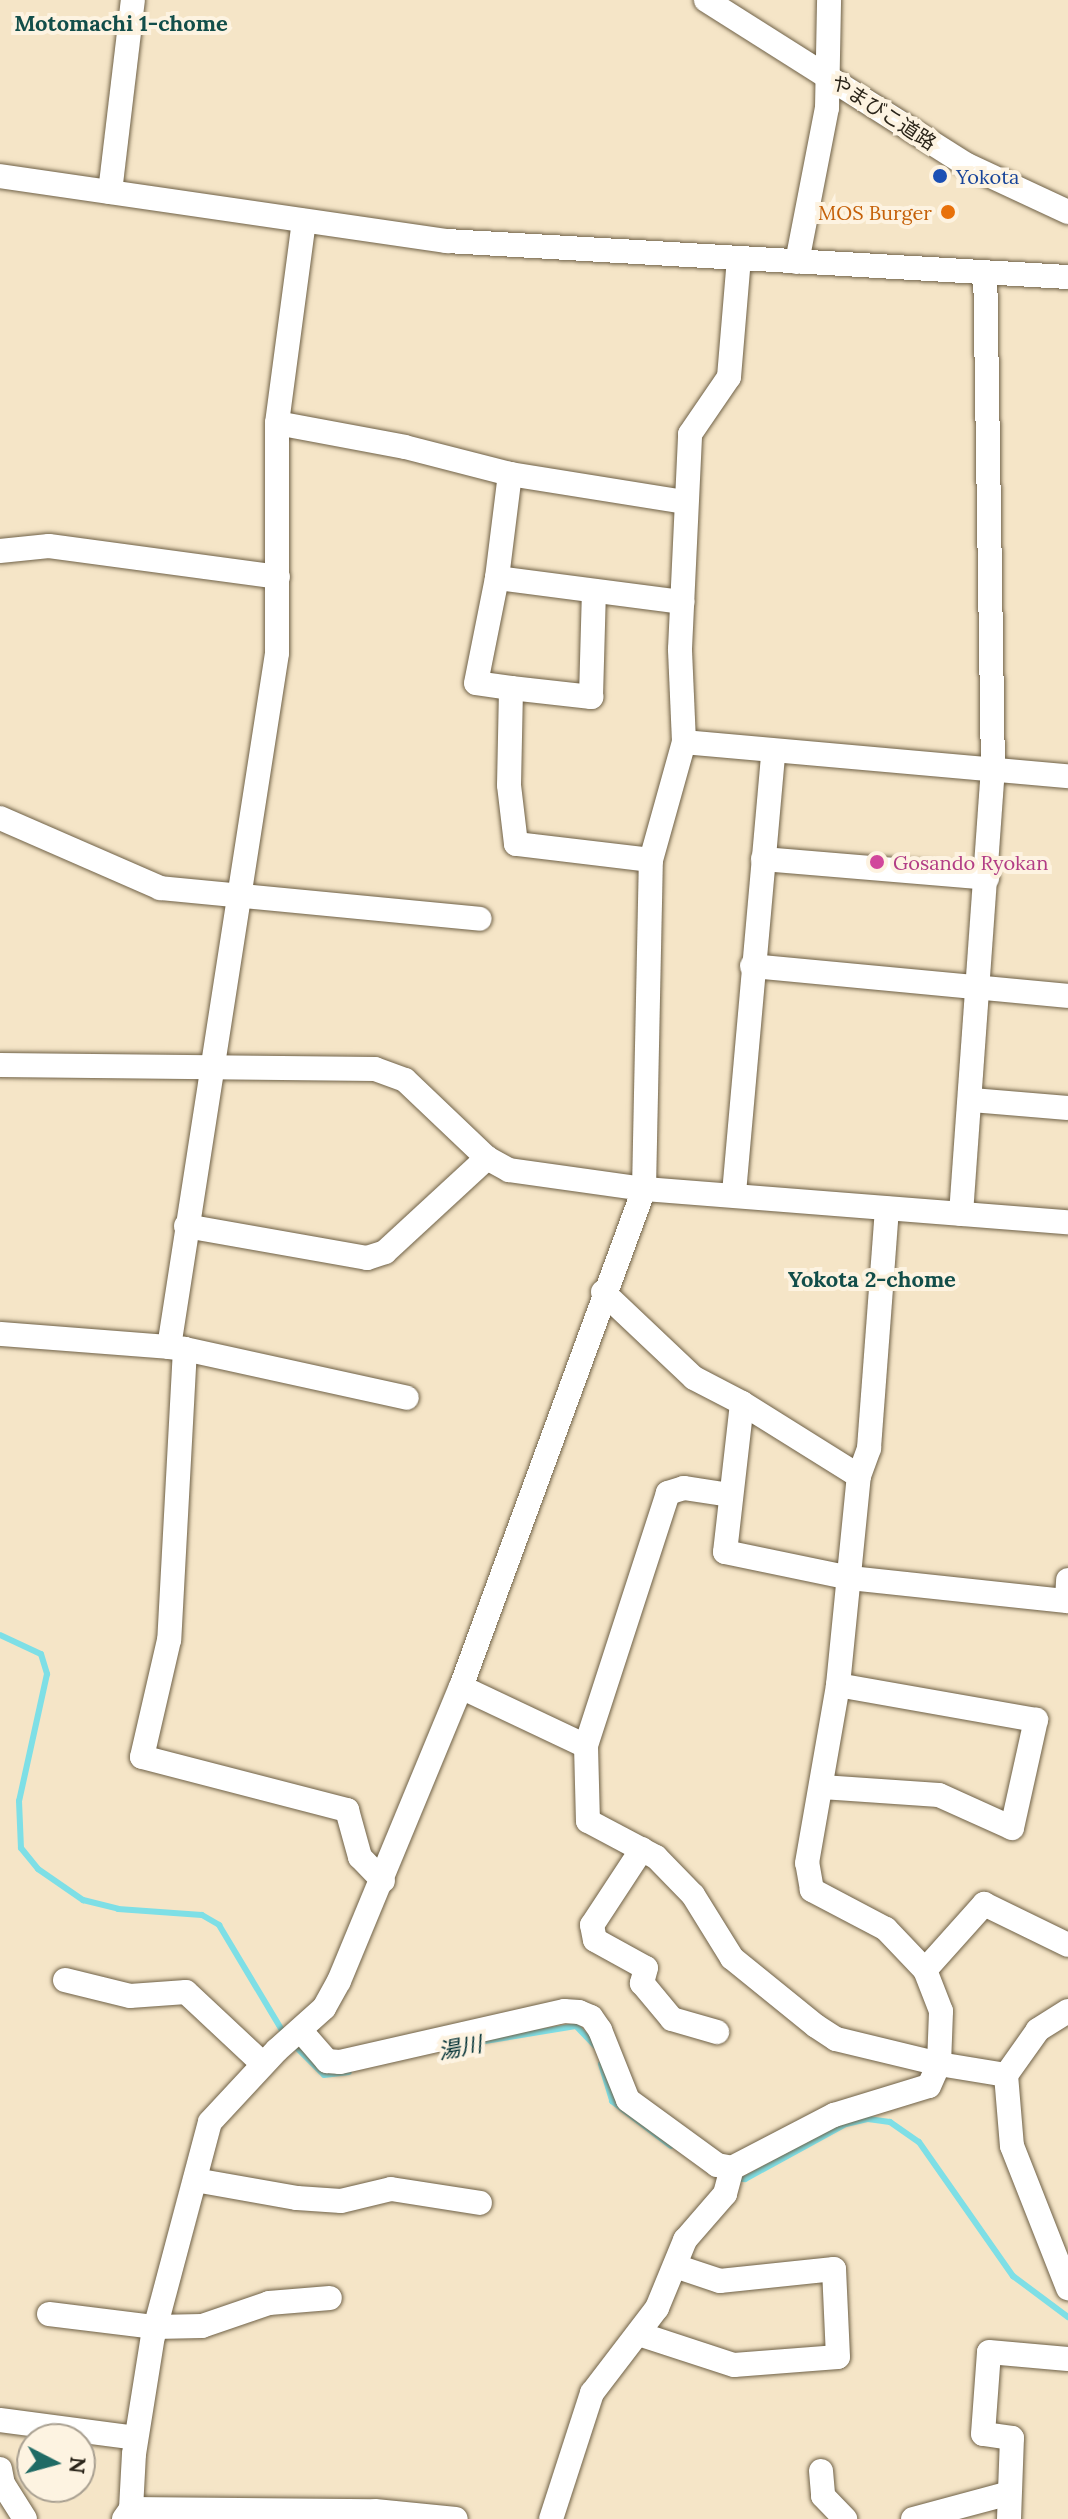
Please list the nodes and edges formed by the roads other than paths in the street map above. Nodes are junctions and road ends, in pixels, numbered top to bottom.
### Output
1 (133, 0) edge
2 (706, 0) edge
3 (829, 0) edge
4 (829, 76) junction
5 (0, 176) edge
6 (110, 192) junction
7 (1068, 212) edge
8 (304, 221) junction
9 (739, 259) junction
10 (797, 262) junction
11 (985, 274) junction
12 (1068, 277) edge
13 (277, 423) junction
14 (510, 474) junction
15 (684, 502) junction
16 (0, 551) edge
17 (278, 577) junction
18 (497, 578) junction
19 (594, 591) junction
20 (682, 602) junction
21 (511, 688) junction
22 (684, 742) junction
23 (773, 753) junction
24 (993, 770) junction
25 (1068, 776) edge
26 (0, 818) edge
27 (763, 859) junction
28 (651, 860) junction
29 (987, 878) junction
30 (240, 896) junction
31 (480, 919) dead end
32 (752, 966) junction
33 (981, 987) junction
34 (1068, 996) edge
35 (0, 1065) edge
36 (212, 1069) junction
37 (972, 1100) junction
38 (1068, 1108) edge
39 (487, 1158) junction
40 (644, 1189) junction
41 (734, 1193) junction
42 (887, 1209) junction
43 (961, 1214) junction
44 (1068, 1222) edge
45 (186, 1226) junction
46 (603, 1292) junction
47 (0, 1334) edge
48 (177, 1348) junction
49 (407, 1398) dead end
50 (742, 1403) junction
51 (859, 1476) junction
52 (730, 1495) junction
53 (850, 1578) junction
54 (1068, 1580) edge
55 (838, 1685) junction
56 (461, 1687) junction
57 (586, 1746) junction
58 (822, 1787) junction
59 (642, 1849) junction
60 (383, 1881) junction
61 (1068, 1945) edge
62 (925, 1970) junction
63 (65, 1980) dead end
64 (1068, 2011) edge
65 (301, 2031) junction
66 (717, 2032) dead end
67 (263, 2064) junction
68 (939, 2064) junction
69 (1006, 2075) junction
70 (732, 2168) junction
71 (195, 2180) junction
72 (480, 2203) dead end
73 (675, 2266) junction
74 (1068, 2288) edge
75 (330, 2298) dead end
76 (49, 2314) dead end
77 (155, 2327) junction
78 (639, 2334) junction
79 (1068, 2359) edge
80 (0, 2420) edge
81 (136, 2438) junction
82 (0, 2469) edge
83 (821, 2471) dead end
84 (1006, 2494) junction
85 (16, 2513) edge
86 (127, 2514) edge
87 (456, 2519) edge
88 (551, 2519) edge
89 (845, 2519) edge
90 (913, 2519) edge
91 (1009, 2519) edge

1 - 6 street
2 - 4 street, やまびこ道路
3 - 4 street
4 - 7 street, やまびこ道路
4 - 10 street
5 - 6 street
6 - 8 street
8 - 9 street
8 - 13 street
9 - 10 street
9 - 15 street
10 - 11 street
11 - 12 street
11 - 24 street
13 - 14 street
13 - 17 street
14 - 15 street
14 - 18 street
15 - 20 street
16 - 17 street
17 - 30 street
18 - 19 street
18 - 21 street
19 - 20 street
19 - 21 street
20 - 22 street
21 - 28 street
22 - 23 street
22 - 28 street
23 - 24 street
23 - 27 street
24 - 25 street
24 - 29 street
26 - 30 street
27 - 29 street
27 - 32 street
28 - 40 street
29 - 33 street
30 - 31 street
30 - 36 street
32 - 33 street
32 - 41 street
33 - 34 street
33 - 37 street
35 - 36 street
36 - 39 street
36 - 45 street
37 - 38 street
37 - 43 street
39 - 40 street
39 - 45 street
40 - 41 street
40 - 46 street
41 - 42 street
42 - 43 street
42 - 51 street
43 - 44 street
45 - 48 street
46 - 50 street
46 - 56 street
47 - 48 street
48 - 49 street
48 - 60 street
50 - 51 street
50 - 52 street
51 - 53 street
52 - 53 street
52 - 57 street
53 - 54 street
53 - 55 street
55 - 58 street
55 - 58 street
56 - 57 street
56 - 60 street
57 - 59 street
58 - 62 street
59 - 66 street
59 - 68 street
60 - 65 street
61 - 62 street
62 - 68 street
63 - 67 street
64 - 69 street
65 - 67 street
65 - 70 street
67 - 71 street
68 - 69 street
68 - 70 street
69 - 74 street
70 - 73 street
71 - 72 street
71 - 77 street
73 - 78 street
73 - 78 street
75 - 77 street
76 - 77 street
77 - 81 street
78 - 88 street
79 - 84 street
80 - 81 street
81 - 86 street
82 - 85 street
83 - 89 street
84 - 90 street
84 - 91 street
86 - 87 street

